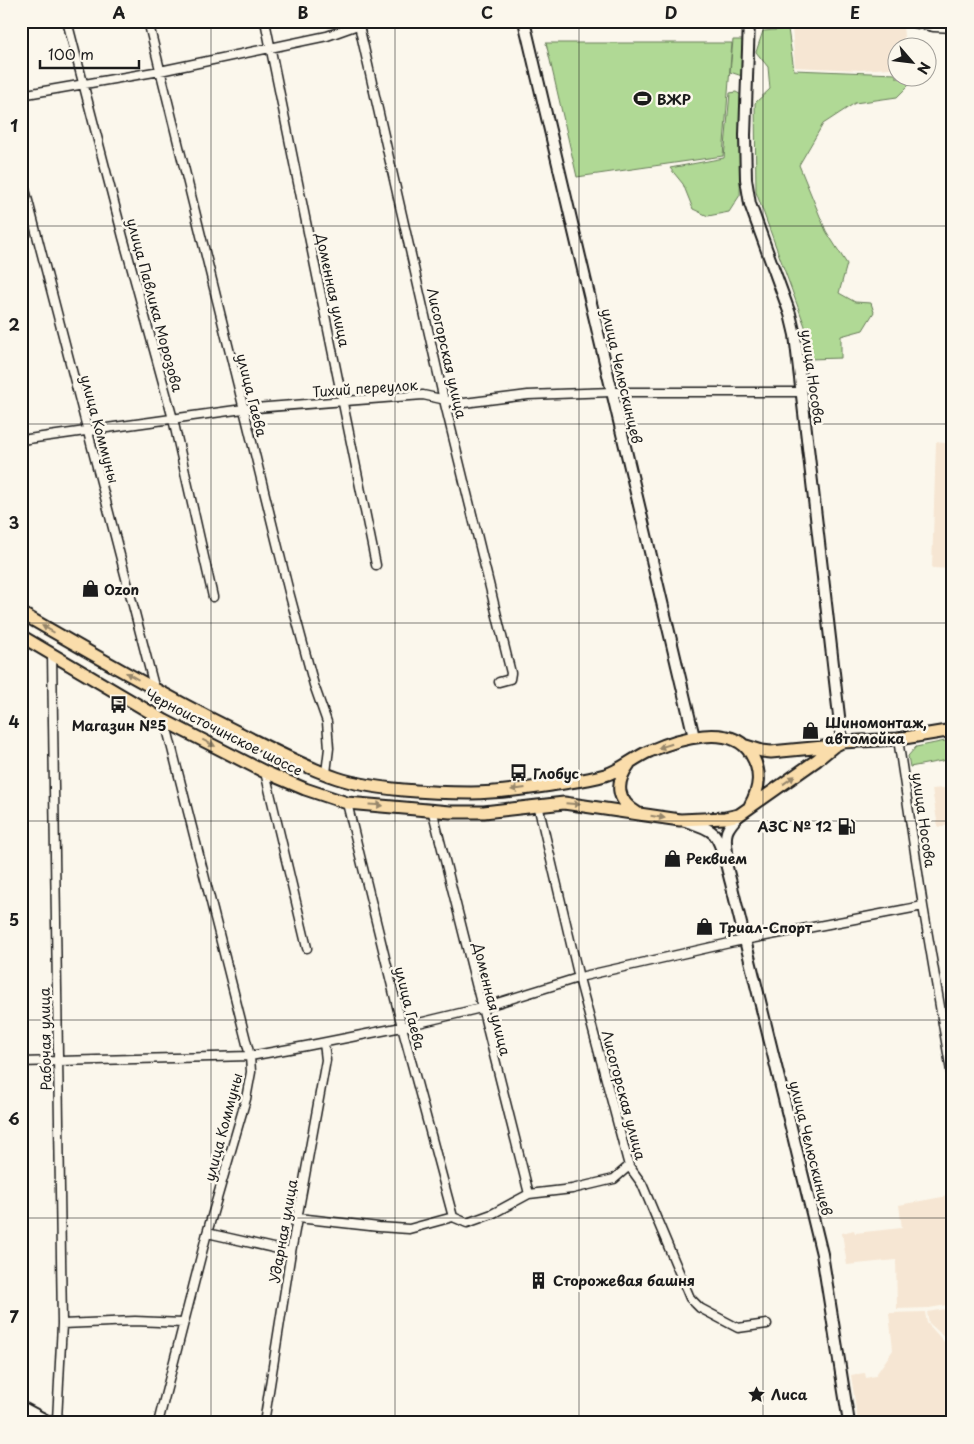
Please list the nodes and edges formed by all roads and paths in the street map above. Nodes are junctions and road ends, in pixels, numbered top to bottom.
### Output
1 (67, 21) edge
2 (148, 21) edge
3 (265, 21) edge
4 (369, 21) edge
5 (524, 21) edge
6 (804, 21) edge
7 (905, 21) edge
8 (359, 23) edge
9 (749, 23) edge
10 (953, 28) edge
11 (270, 47) junction
12 (160, 71) junction
13 (84, 85) junction
14 (21, 95) edge
15 (21, 174) edge
16 (612, 392) junction
17 (802, 392) junction
18 (444, 400) junction
19 (344, 401) junction
20 (243, 409) junction
21 (173, 418) junction
22 (88, 430) junction
23 (21, 440) edge
24 (376, 564) dead end
25 (213, 597) dead end
26 (21, 613) edge
27 (21, 636) edge
28 (52, 654) junction
29 (499, 682) dead end
30 (160, 693) junction
31 (154, 714) junction
32 (166, 721) junction
33 (953, 730) edge
34 (694, 737) junction
35 (898, 739) junction
36 (838, 744) junction
37 (746, 746) junction
38 (632, 760) junction
39 (265, 772) junction
40 (326, 773) junction
41 (347, 803) junction
42 (538, 805) junction
43 (749, 807) junction
44 (432, 809) junction
45 (637, 813) junction
46 (739, 815) junction
47 (680, 820) junction
48 (731, 883) junction
49 (923, 906) junction
50 (746, 940) junction
51 (307, 948) dead end
52 (579, 978) junction
53 (481, 1008) junction
54 (402, 1027) junction
55 (324, 1043) junction
56 (250, 1056) junction
57 (58, 1060) junction
58 (21, 1062) edge
59 (953, 1083) edge
60 (629, 1166) junction
61 (529, 1194) junction
62 (453, 1217) junction
63 (298, 1218) junction
64 (207, 1233) junction
65 (291, 1252) junction
66 (62, 1324) junction
67 (183, 1324) junction
68 (766, 1324) dead end
69 (21, 1407) edge
70 (53, 1423) edge
71 (158, 1423) edge
72 (264, 1423) edge
73 (850, 1423) edge

1 - 13 street, улица Павлика Морозова
2 - 12 street, улица Гаева
3 - 11 street, Доменная улица
4 - 8 street
5 - 16 street, улица Челюскинцев
6 - 9 street
7 - 10 street
8 - 11 street
8 - 18 street, Лисогорская улица
9 - 17 street, улица Носова
11 - 12 street
11 - 19 street, Доменная улица
12 - 13 street
12 - 20 street, улица Гаева
13 - 14 street
13 - 21 street, улица Павлика Морозова
15 - 22 street, улица Коммуны
16 - 17 street, Тихий переулок
16 - 18 street, Тихий переулок
16 - 34 street, улица Челюскинцев
17 - 36 street, улица Носова
18 - 19 street, Тихий переулок
18 - 29 street, Лисогорская улица
19 - 20 street, Тихий переулок
19 - 24 street, Доменная улица
20 - 21 street, Тихий переулок
20 - 40 street, улица Гаева
21 - 22 street, Тихий переулок
21 - 25 street, улица Павлика Морозова
22 - 23 street, Тихий переулок
22 - 30 street, улица Коммуны
30 -> 26 main road, Черноисточинское шоссе
27 - 28 main road, Черноисточинское шоссе
28 - 31 main road, Черноисточинское шоссе
28 - 57 street, Рабочая улица
30 - 31 main road
30 - 40 main road, Черноисточинское шоссе
31 - 32 main road, Черноисточинское шоссе
32 -> 39 main road, Черноисточинское шоссе
32 - 56 street, улица Коммуны
33 - 35 main road
34 - 37 main road
34 -> 38 main road
35 - 36 main road
35 - 49 street, улица Носова
36 - 37 main road
43 -> 36 main road
37 - 43 main road
38 -> 40 main road, Черноисточинское шоссе
38 - 45 main road
39 - 41 main road, Черноисточинское шоссе
39 - 51 street
41 -> 44 main road, Черноисточинское шоссе
41 - 54 street, улица Гаева
42 - 44 main road, Черноисточинское шоссе
42 -> 45 main road, Черноисточинское шоссе
42 - 52 street, Лисогорская улица
43 - 46 main road
44 - 53 street, Доменная улица
45 -> 47 main road
46 - 47 main road
46 - 48 street, улица Челюскинцев
47 - 48 street, улица Челюскинцев
48 - 50 street, улица Челюскинцев
49 - 50 street
49 - 59 street, улица Носова
50 - 52 street
50 - 73 street, улица Челюскинцев
52 - 53 street
52 - 60 street, Лисогорская улица
53 - 54 street
53 - 61 street, Доменная улица
54 - 55 street
54 - 62 street, улица Гаева
55 - 56 street
55 - 63 street, Ударная улица
56 - 57 street
56 - 64 street, улица Коммуны
57 - 58 street
57 - 66 street, Рабочая улица
60 - 61 street
60 - 68 street, Лисогорская улица
61 - 62 street
62 - 63 street
63 - 65 street, Ударная улица
64 - 65 street
64 - 67 street, улица Коммуны
65 - 72 street, Ударная улица
66 - 67 street
66 - 70 street, Рабочая улица
67 - 71 street, улица Коммуны
69 - 70 street

